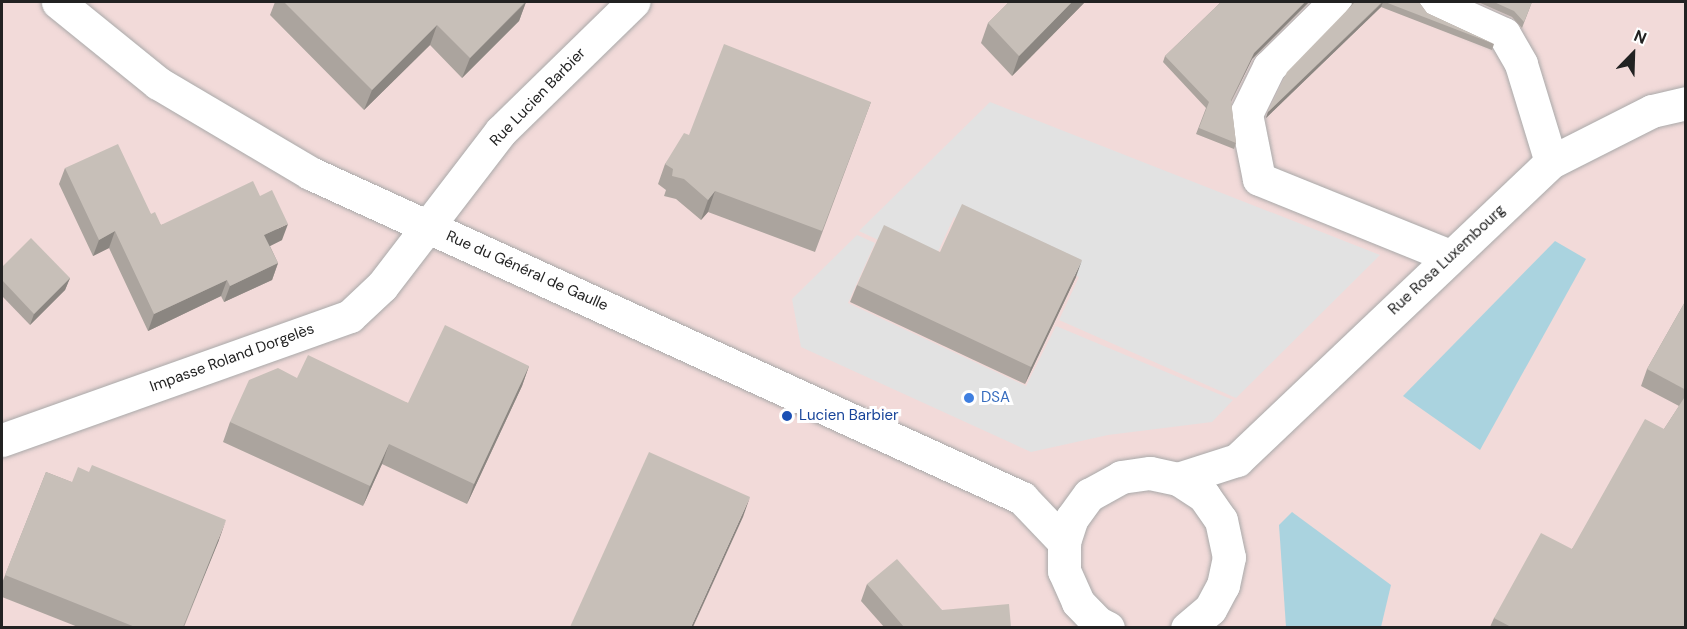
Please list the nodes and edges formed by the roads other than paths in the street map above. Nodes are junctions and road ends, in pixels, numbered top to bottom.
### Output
1 (58, 2) edge
2 (633, 2) edge
3 (1335, 2) edge
4 (1433, 2) edge
5 (1686, 103) edge
6 (1551, 162) junction
7 (428, 226) junction
8 (1450, 256) junction
9 (2, 440) edge
10 (1237, 460) junction
11 (1178, 479) junction
12 (1089, 495) junction
13 (1022, 498) junction
14 (1221, 520) junction
15 (1064, 542) junction
16 (1198, 624) edge
17 (1108, 627) edge

1 - 7 street, Rue du Général de Gaulle
2 - 7 street, Rue Lucien Barbier
3 - 8 street
4 - 6 street
5 - 6 street, Rue Rosa Luxembourg
6 - 8 street, Rue Rosa Luxembourg
7 - 9 street, Impasse Roland Dorgelès
7 - 13 street, Rue du Général de Gaulle
8 - 10 street, Rue Rosa Luxembourg
10 - 11 street, Rue Rosa Luxembourg
10 - 14 street
11 - 12 street
11 - 14 street
12 - 13 street, Rue du Général de Gaulle
12 - 15 street
13 - 15 street, Rue du Général de Gaulle
14 - 16 street
15 - 17 street

